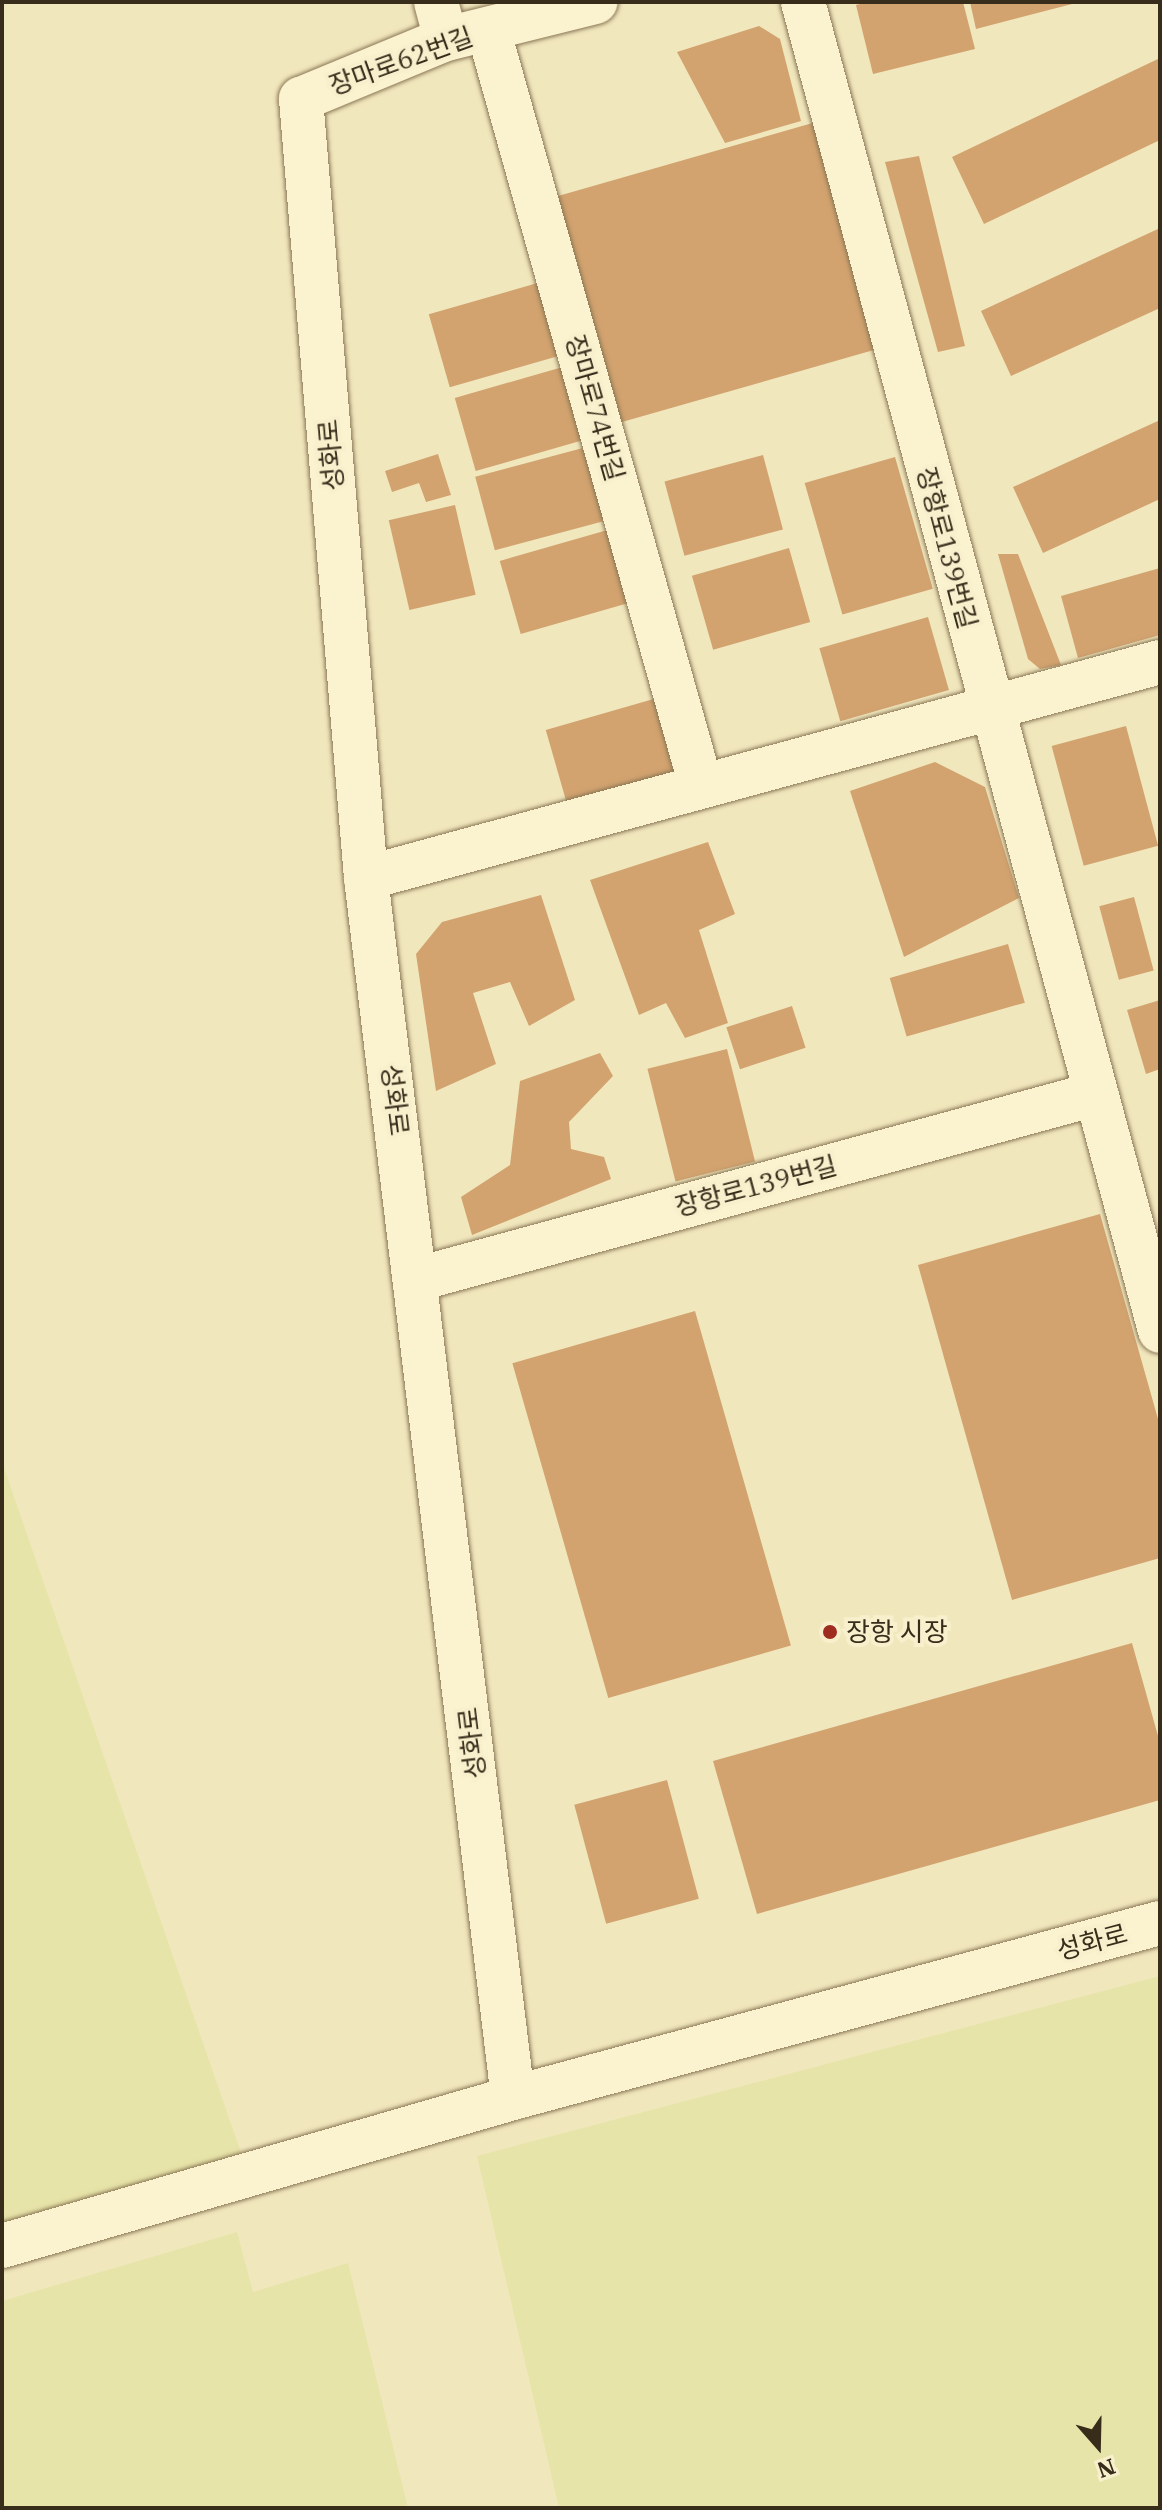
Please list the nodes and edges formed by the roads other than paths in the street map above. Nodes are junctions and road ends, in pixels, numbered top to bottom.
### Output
1 (595, 2) edge
2 (803, 2) edge
3 (441, 20) edge
4 (488, 29) junction
5 (301, 99) joint
6 (1160, 662) edge
7 (989, 707) junction
8 (701, 786) junction
9 (366, 878) junction
10 (1095, 1094) junction
11 (418, 1279) junction
12 (1160, 1331) edge
13 (1160, 1923) edge
14 (513, 2098) junction
15 (2, 2246) edge

1 - 4 street, 장마로62번길
2 - 7 street, 장항로139번길
3 - 4 street, 장마로62번길
3 - 5 street, 장마로62번길
4 - 8 street, 장마로74번길
5 - 9 street, 성화로
6 - 7 street
7 - 8 street
7 - 10 street, 장항로139번길
8 - 9 street
9 - 11 street, 성화로
10 - 11 street, 장항로139번길
10 - 12 street, 장항로139번길
11 - 14 street, 성화로
13 - 14 street, 성화로
14 - 15 street, 성화로

